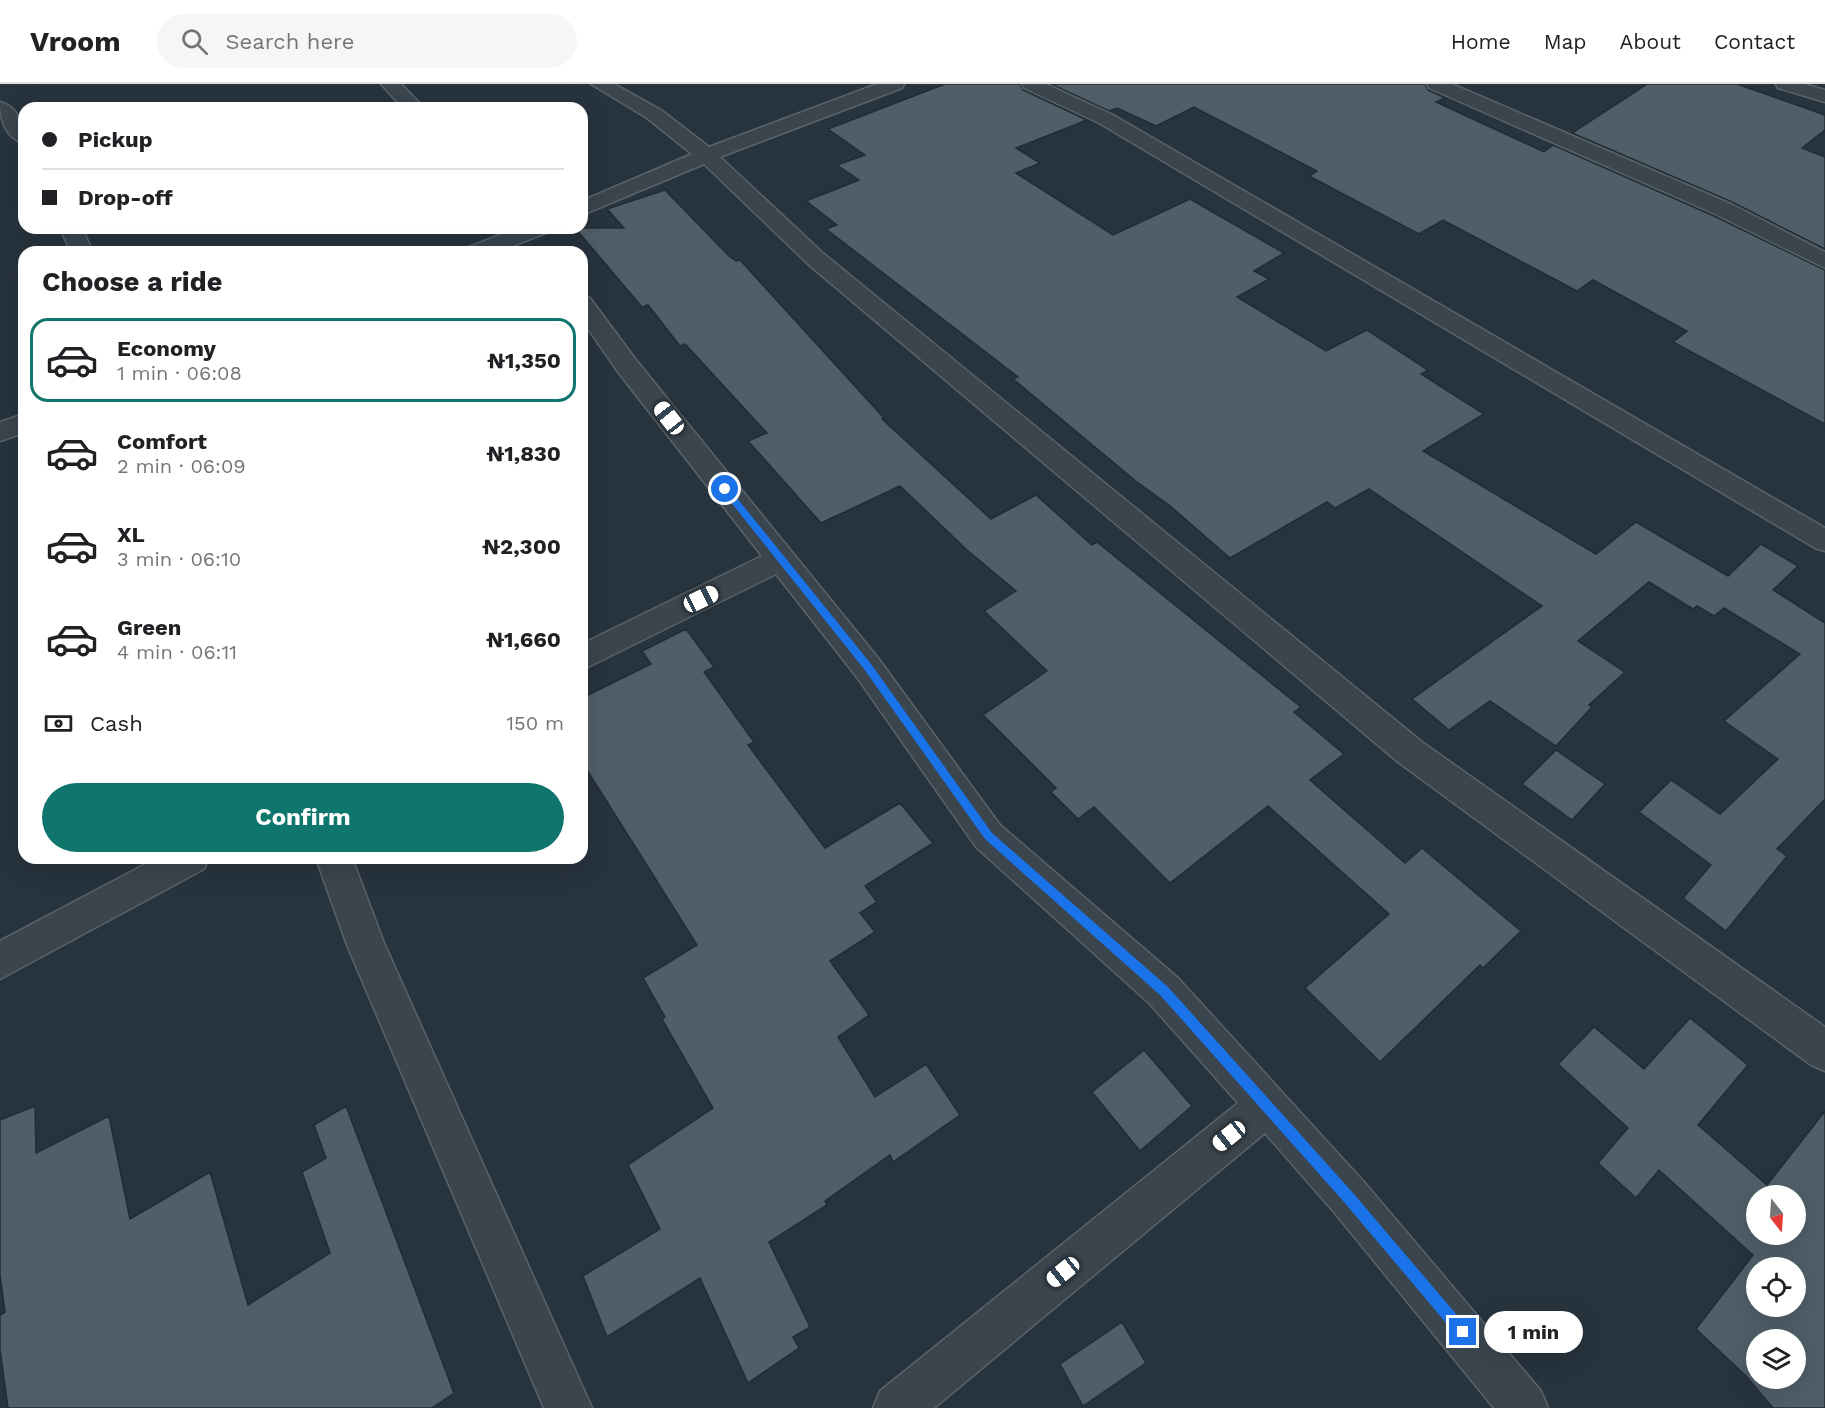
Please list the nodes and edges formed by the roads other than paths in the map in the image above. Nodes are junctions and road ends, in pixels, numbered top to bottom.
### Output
1 (390, 84) edge
2 (600, 84) edge
3 (895, 84) edge
4 (1031, 84) edge
5 (1436, 84) edge
6 (1785, 84) edge
7 (1825, 96) edge
8 (408, 102) edge
9 (0, 108) edge
10 (18, 130) edge
11 (707, 156) junction
12 (588, 206) edge
13 (520, 234) edge
14 (491, 246) edge
15 (1825, 261) edge
16 (588, 311) edge
17 (18, 425) edge
18 (0, 432) edge
19 (1825, 541) edge
20 (781, 559) junction
21 (588, 655) edge
22 (180, 864) edge
23 (336, 864) edge
24 (0, 961) edge
25 (1825, 1051) edge
26 (1266, 1106) junction
27 (568, 1408) edge
28 (897, 1408) edge
29 (1524, 1408) edge

1 - 8 street
2 - 11 street
3 - 11 street
4 - 19 street
5 - 15 street
6 - 7 street
9 - 10 street
11 - 12 street
11 - 25 street
13 - 14 street
16 - 20 street
17 - 18 street
20 - 21 street
20 - 26 street
22 - 24 street
23 - 27 street
26 - 28 street
26 - 29 street

